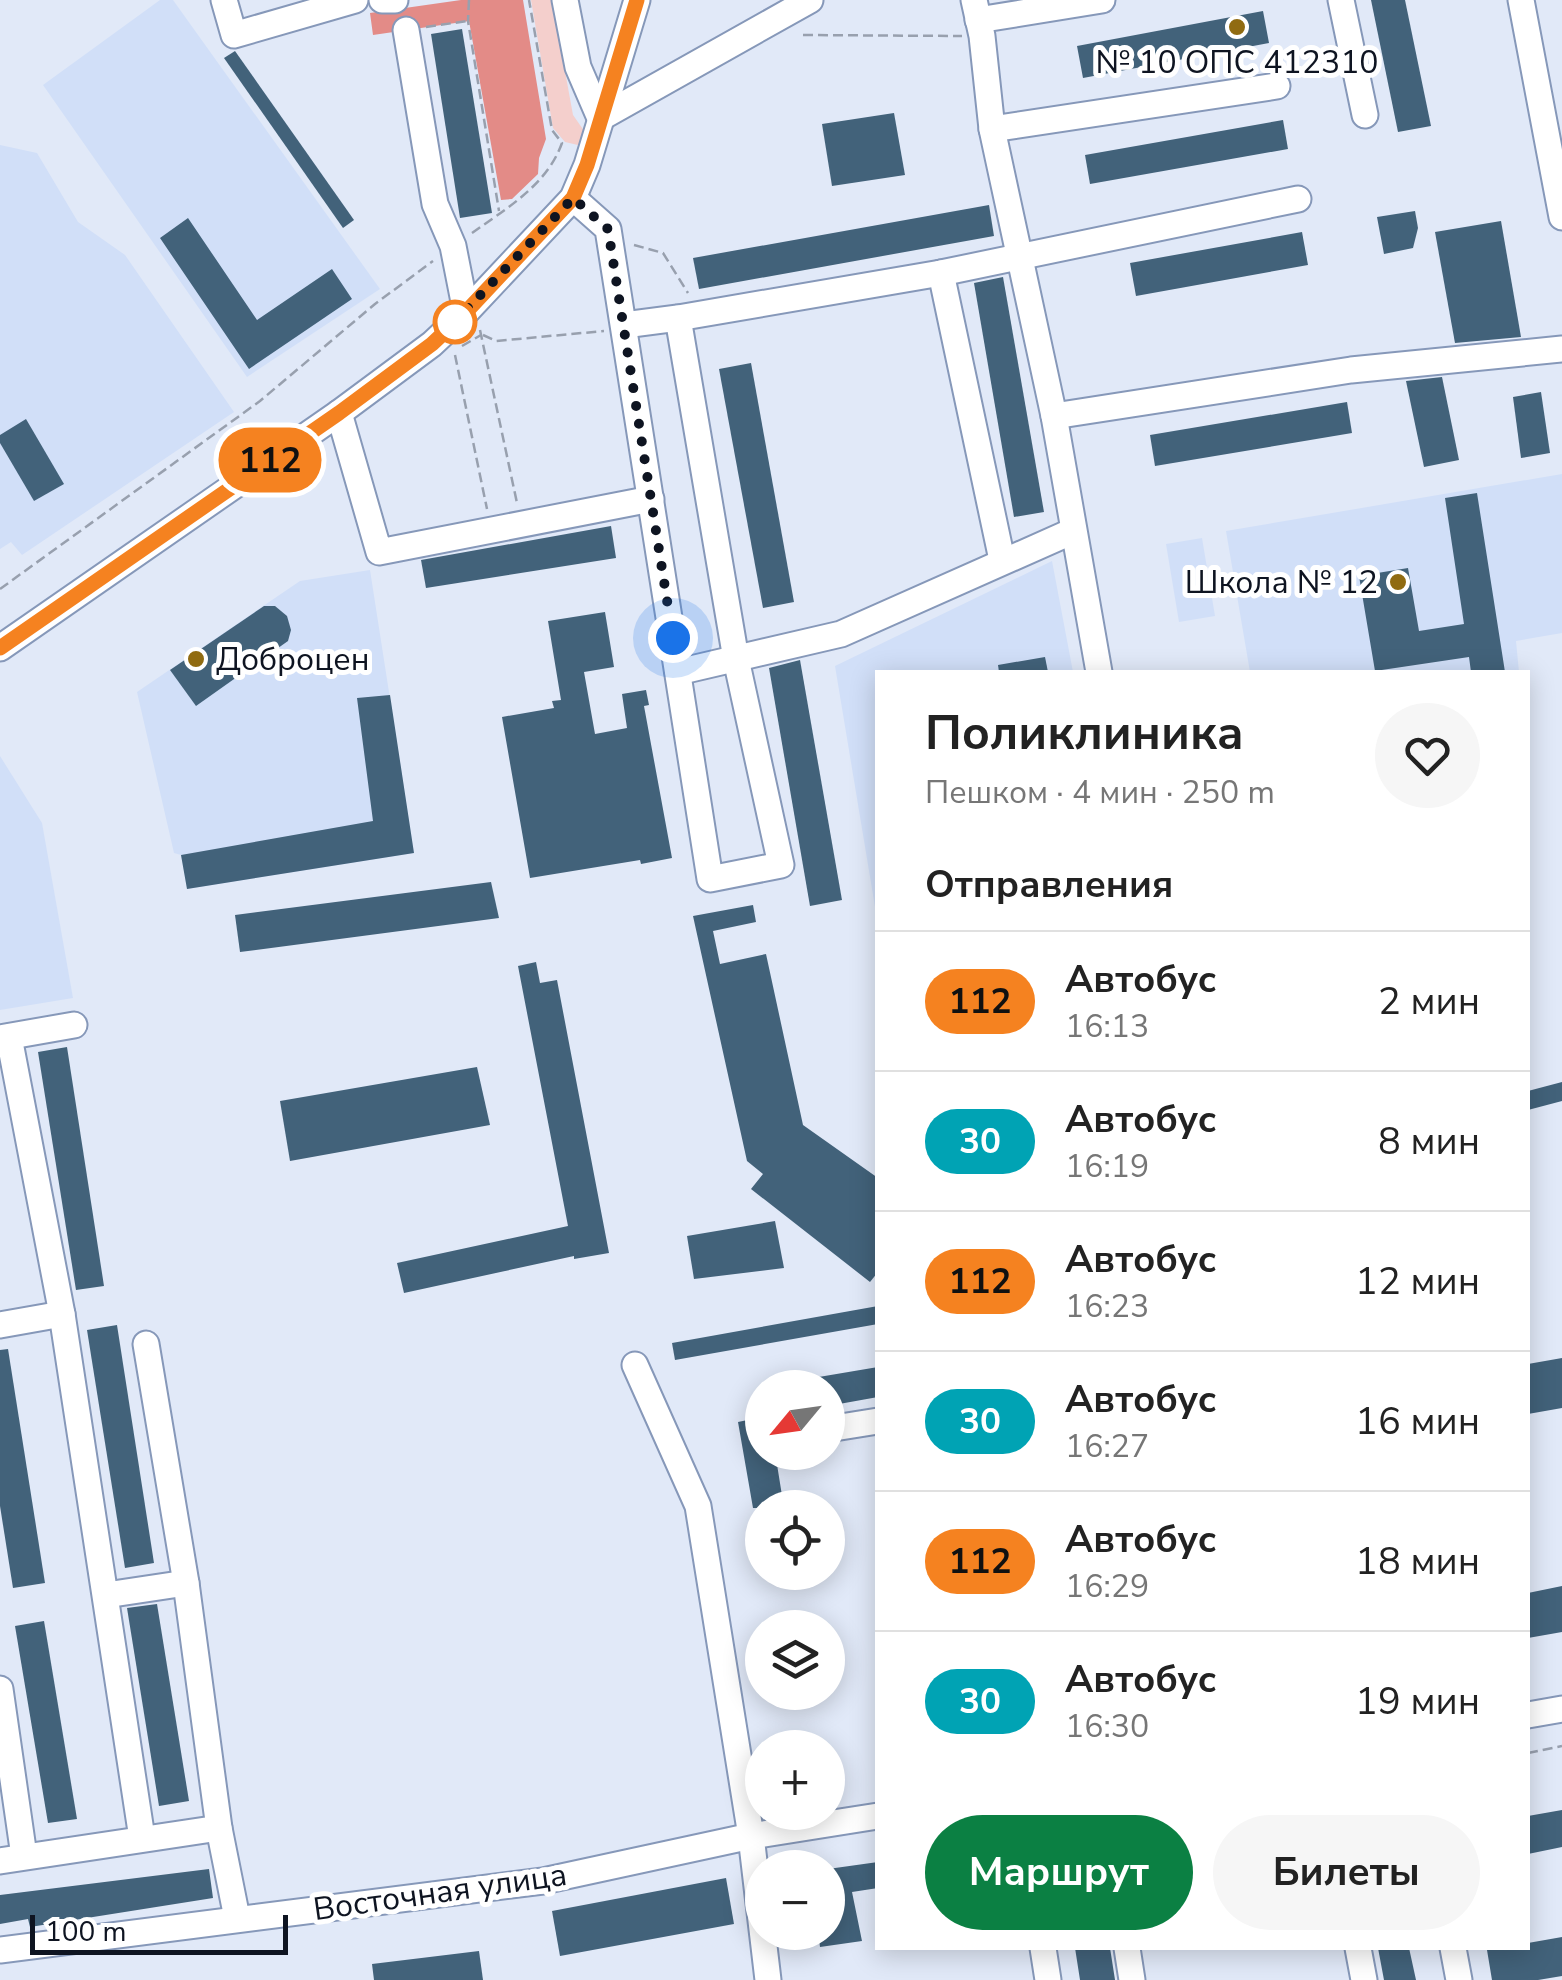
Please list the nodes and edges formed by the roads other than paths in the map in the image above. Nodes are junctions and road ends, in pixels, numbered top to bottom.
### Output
1 (224, 0) edge
2 (352, 0) edge
3 (382, 0) edge
4 (395, 0) edge
5 (564, 0) edge
6 (637, 0) edge
7 (810, 0) edge
8 (1102, 0) edge
9 (1341, 0) edge
10 (1521, 0) edge
11 (978, 19) edge
12 (406, 30) road end
13 (1276, 86) dead end
14 (1365, 114) dead end
15 (600, 118) junction
16 (992, 129) junction
17 (573, 198) junction
18 (1298, 199) dead end
19 (1562, 216) edge
20 (1020, 257) junction
21 (941, 273) junction
22 (466, 312) junction
23 (690, 316) junction
24 (624, 326) junction
25 (1562, 350) edge
26 (339, 413) junction
27 (1054, 416) junction
28 (651, 499) junction
29 (1073, 531) junction
30 (1002, 560) junction
31 (0, 648) edge
32 (736, 659) junction
33 (1100, 670) edge
34 (678, 672) junction
35 (74, 1025) dead end
36 (4, 1038) edge
37 (62, 1314) junction
38 (0, 1326) edge
39 (146, 1344) dead end
40 (635, 1364) dead end
41 (875, 1421) edge
42 (845, 1426) edge
43 (186, 1583) junction
44 (106, 1595) junction
45 (0, 1689) edge
46 (1562, 1709) edge
47 (1530, 1715) edge
48 (875, 1816) edge
49 (218, 1828) junction
50 (751, 1836) junction
51 (142, 1838) junction
52 (12, 1859) edge
53 (237, 1918) junction
54 (0, 1950) edge
55 (1043, 1950) edge
56 (1127, 1950) edge
57 (1358, 1950) edge
58 (1453, 1950) edge
59 (768, 1980) edge
60 (1048, 1980) edge
61 (1132, 1980) edge
62 (1364, 1980) edge
63 (1459, 1980) edge

1 - 2 street
3 - 4 street
5 - 15 street
6 - 15 street
7 - 15 street
8 - 11 street
9 - 14 street
10 - 19 street
11 - 16 street
12 - 22 street
13 - 16 street
15 - 17 street
16 - 20 street
17 - 22 street
17 - 24 street
18 - 20 street
20 - 21 street
20 - 27 street
21 - 23 street
21 - 30 street
22 - 26 street
23 - 24 street
23 - 32 street
24 - 28 street
25 - 27 street
26 - 28 street
26 - 31 street
27 - 29 street
28 - 34 street
29 - 30 street
29 - 33 street
30 - 32 street
32 - 34 street
32 - 34 street
35 - 36 street
36 - 37 street
37 - 38 street
37 - 44 street
39 - 43 street
40 - 50 street
41 - 42 street
43 - 44 street
43 - 49 street
44 - 51 street
45 - 52 street
46 - 47 street
48 - 50 street, Восточная улица
49 - 51 street
49 - 53 street
50 - 53 street, Восточная улица
50 - 59 street
51 - 52 street
53 - 54 street, Восточная улица
55 - 60 street
56 - 61 street
57 - 62 street
58 - 63 street

